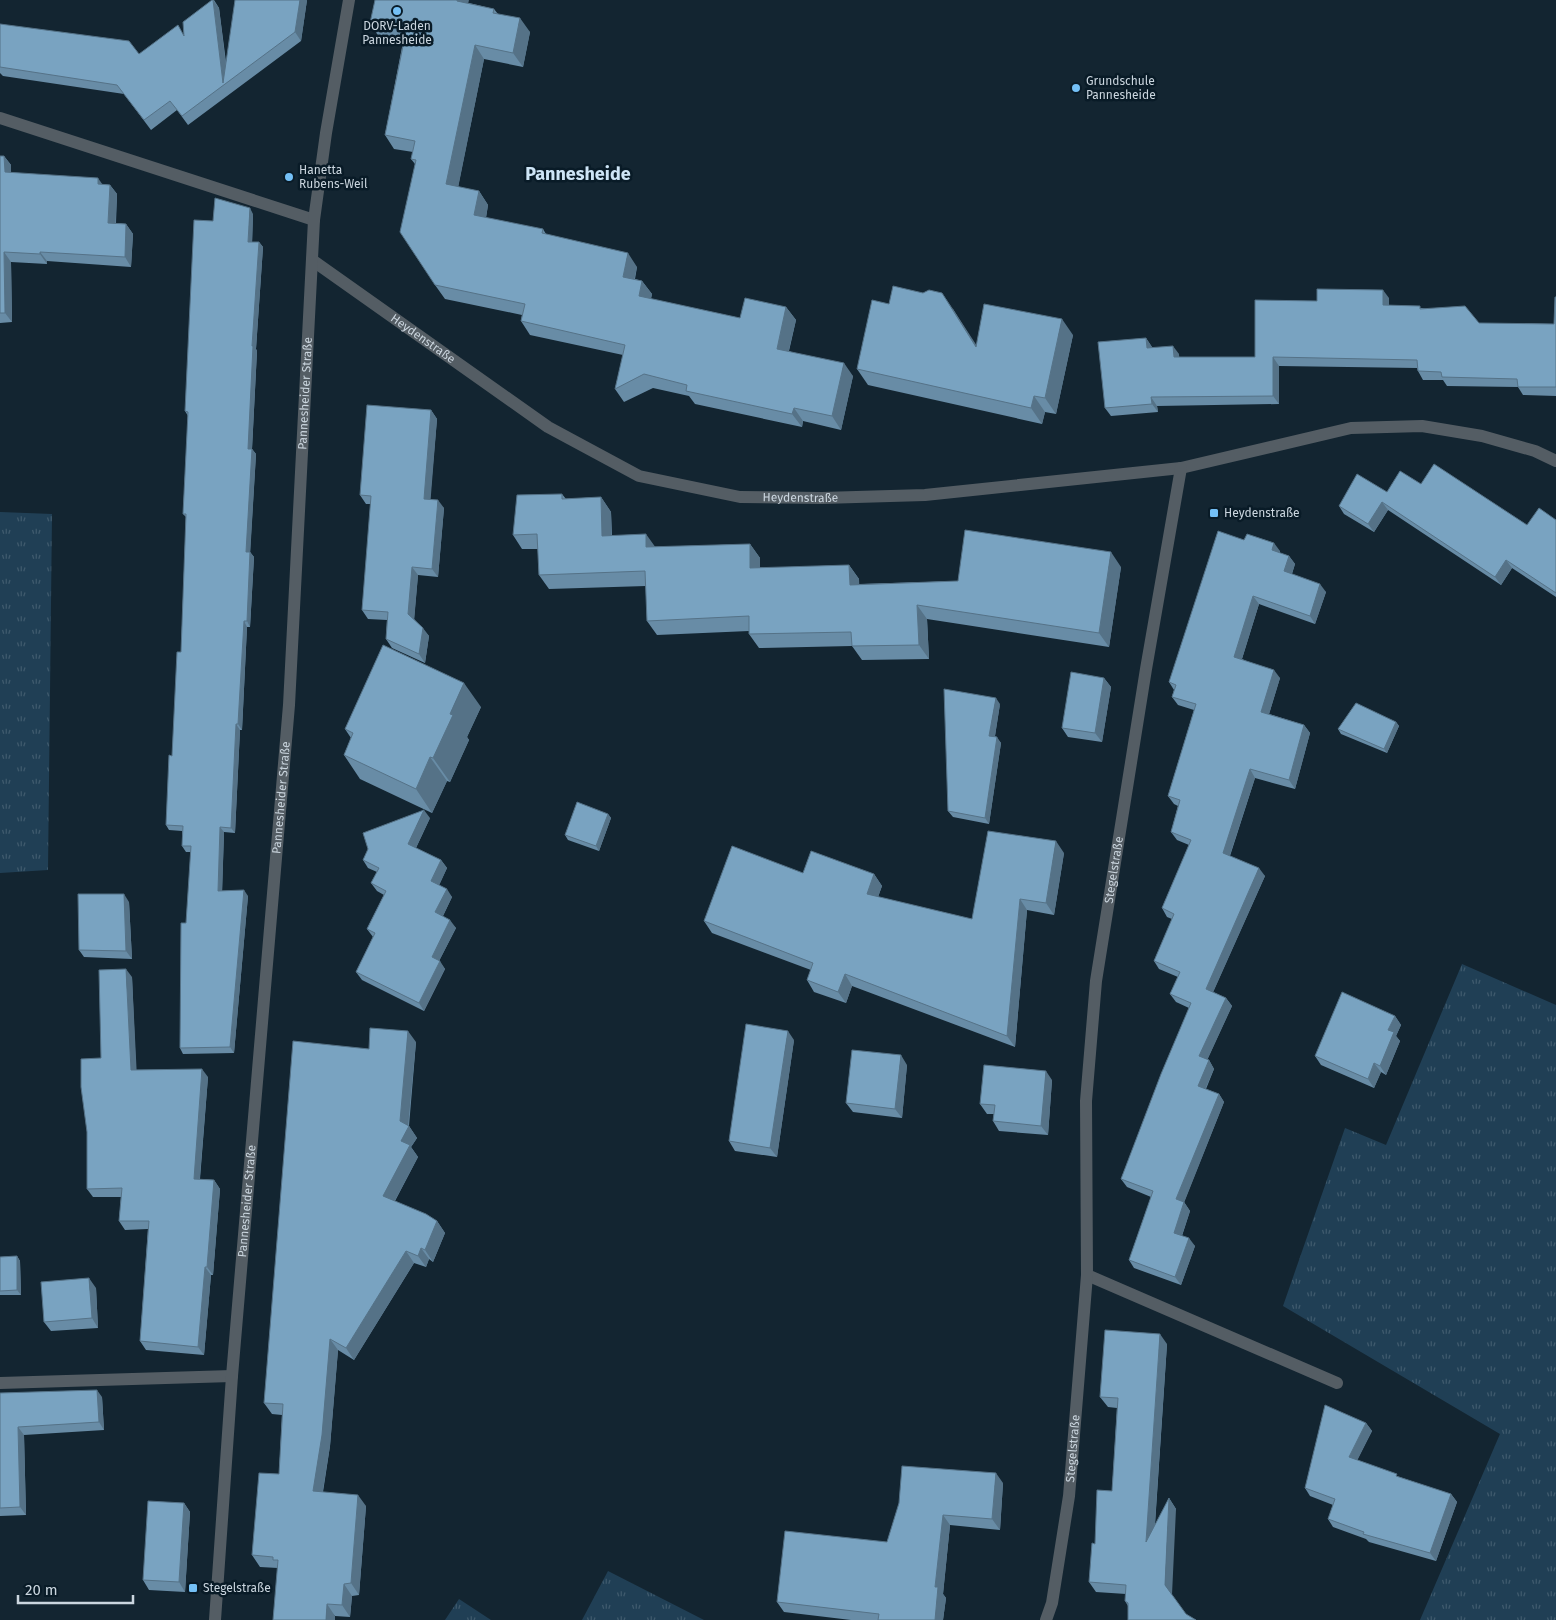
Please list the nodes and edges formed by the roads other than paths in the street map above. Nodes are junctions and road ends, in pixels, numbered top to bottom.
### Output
1 (349, 0) edge
2 (0, 118) edge
3 (314, 220) junction
4 (312, 260) junction
5 (1556, 461) edge
6 (1181, 468) junction
7 (1087, 1275) junction
8 (232, 1376) junction
9 (0, 1383) edge
10 (1337, 1383) dead end
11 (215, 1620) edge
12 (1046, 1620) edge

1 - 3 street, Pannesheider Straße
2 - 3 street
3 - 4 street, Pannesheider Straße
4 - 6 street, Heydenstraße
4 - 8 street, Pannesheider Straße
5 - 6 street, Heydenstraße
6 - 7 street, Stegelstraße
7 - 10 street
7 - 12 street, Stegelstraße
8 - 9 street
8 - 11 street, Pannesheider Straße

